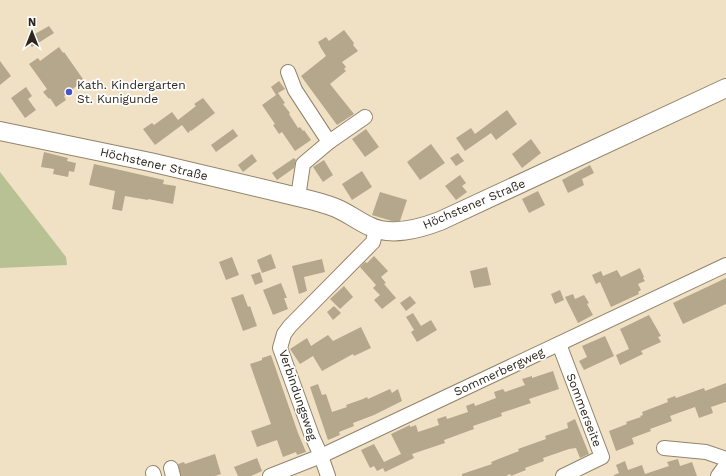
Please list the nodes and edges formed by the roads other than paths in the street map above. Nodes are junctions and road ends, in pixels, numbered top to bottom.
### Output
1 (288, 72) dead end
2 (726, 88) edge
3 (365, 117) dead end
4 (0, 131) edge
5 (329, 142) junction
6 (298, 197) junction
7 (376, 229) junction
8 (726, 265) edge
9 (559, 344) junction
10 (664, 448) dead end
11 (321, 456) junction
12 (726, 459) edge
13 (726, 465) edge
14 (270, 476) edge
15 (328, 476) edge
16 (563, 476) edge
17 (718, 476) edge

1 - 5 street
2 - 7 main road, Höchstener Straße
3 - 5 street
4 - 6 main road, Höchstener Straße
5 - 6 street
6 - 7 main road, Höchstener Straße
7 - 11 street, Verbindungsweg
8 - 9 street, Sommerbergweg
9 - 11 street, Sommerbergweg
9 - 16 street, Sommerseite
10 - 12 street
11 - 14 street, Sommerbergweg
11 - 15 street, Verbindungsweg
13 - 17 street

